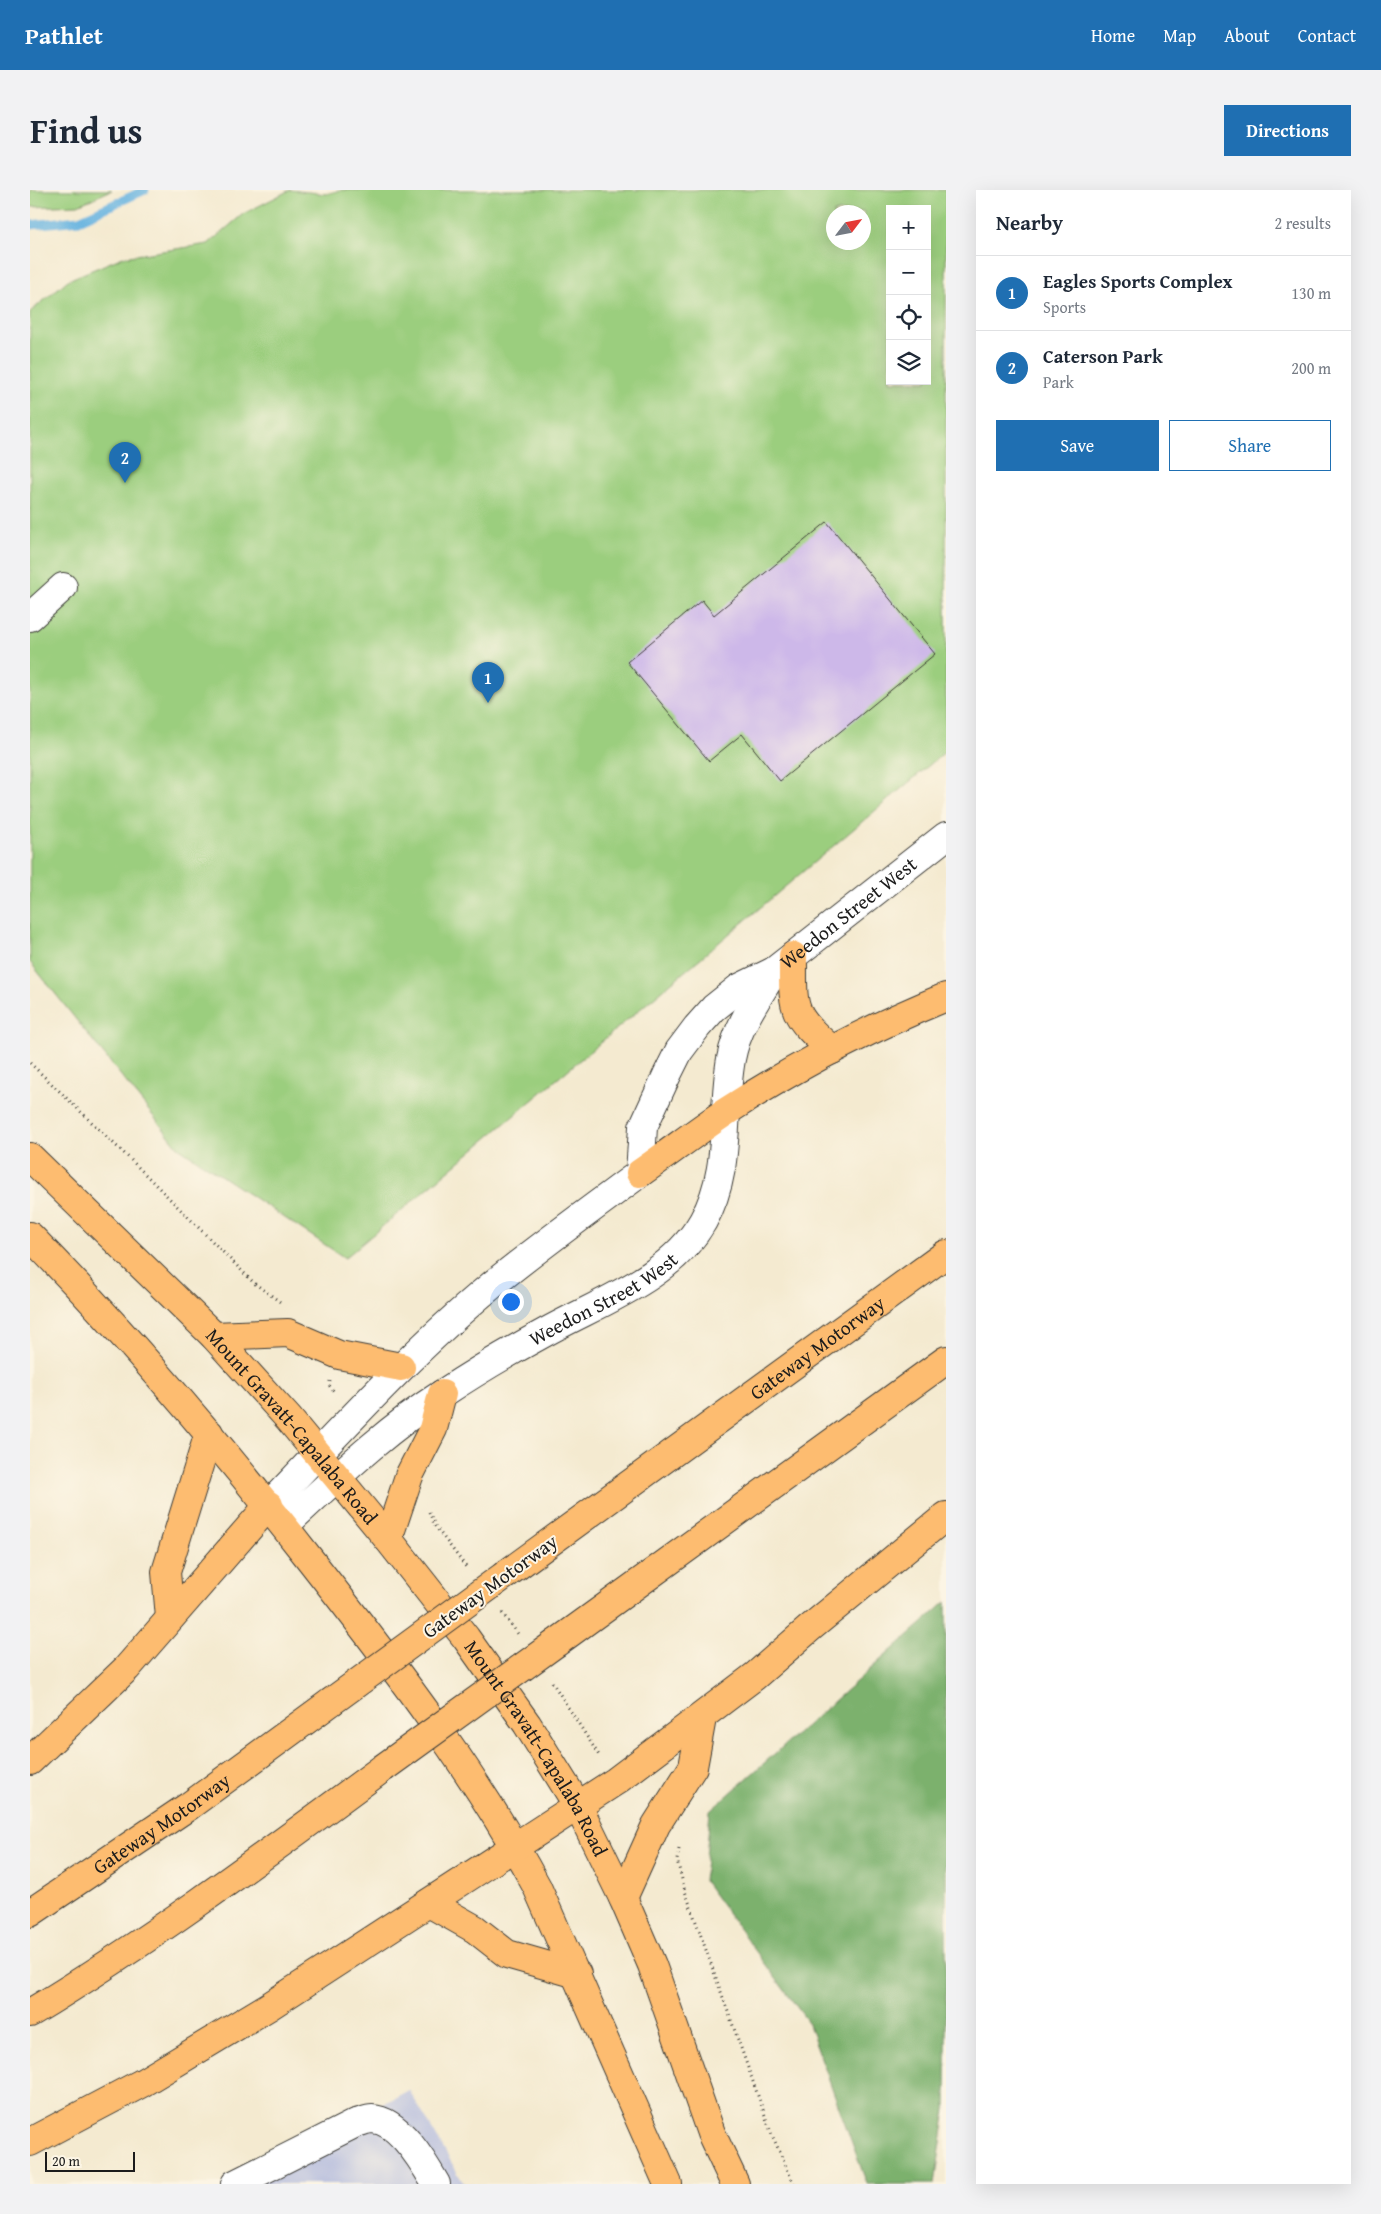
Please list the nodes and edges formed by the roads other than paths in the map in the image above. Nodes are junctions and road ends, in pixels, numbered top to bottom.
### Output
1 (64, 587) dead end
2 (30, 617) edge
3 (946, 836) edge
4 (784, 963) junction
5 (946, 997) edge
6 (832, 1050) junction
7 (726, 1112) junction
8 (30, 1157) edge
9 (640, 1173) junction
10 (30, 1236) edge
11 (946, 1254) edge
12 (214, 1336) junction
13 (946, 1360) edge
14 (401, 1367) junction
15 (442, 1394) junction
16 (210, 1433) junction
17 (318, 1454) junction
18 (338, 1477) junction
19 (277, 1515) junction
20 (946, 1516) edge
21 (388, 1539) junction
22 (170, 1618) junction
23 (702, 1718) junction
24 (30, 1761) edge
25 (578, 1806) junction
26 (515, 1846) junction
27 (623, 1898) junction
28 (429, 1903) junction
29 (30, 1913) edge
30 (577, 1974) junction
31 (30, 2013) edge
32 (30, 2142) edge
33 (235, 2184) edge
34 (436, 2184) edge
35 (668, 2184) edge
36 (735, 2184) edge

1 - 2 street
3 - 4 street, Weedon Street West
4 - 6 highway
4 - 7 street, Weedon Street West
4 - 9 street, Weedon Street West
5 - 6 highway
6 - 7 highway
7 - 9 highway
7 - 15 street, Weedon Street West
8 - 12 highway, Mount Gravatt-Capalaba Road
9 - 14 street
10 - 16 highway
11 - 29 highway, Gateway Motorway, bridge
12 - 14 highway
12 - 17 highway, Mount Gravatt-Capalaba Road
13 - 31 highway, bridge
14 - 17 street
15 - 18 street, Weedon Street West
15 - 21 highway
16 - 19 highway
16 - 22 highway
17 - 18 highway, Mount Gravatt-Capalaba Road
17 - 19 street
18 - 19 street, Weedon Street West
18 - 21 highway, Mount Gravatt-Capalaba Road
19 - 22 highway
19 - 26 highway
20 - 23 highway
21 - 25 highway, Mount Gravatt-Capalaba Road
22 - 24 highway
23 - 25 highway
23 - 27 highway
25 - 26 highway
25 - 27 highway, Mount Gravatt-Capalaba Road
26 - 28 highway
26 - 30 highway
27 - 36 highway, Mount Gravatt-Capalaba Road
28 - 30 highway
28 - 32 highway
30 - 35 highway
33 - 34 street

